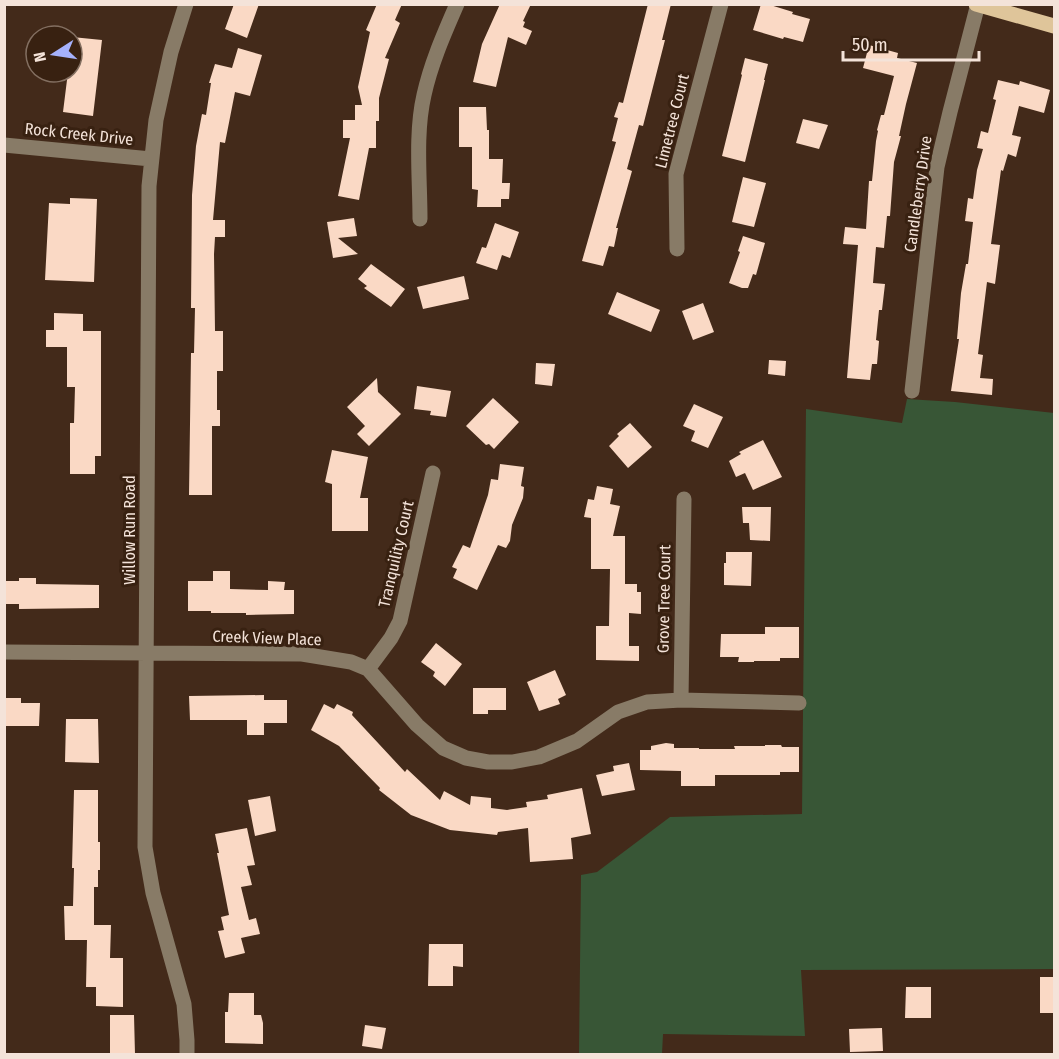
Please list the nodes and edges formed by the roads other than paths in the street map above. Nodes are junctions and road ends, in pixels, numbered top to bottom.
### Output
1 (186, 4) edge
2 (457, 4) edge
3 (721, 4) edge
4 (977, 5) edge
5 (1054, 26) edge
6 (4, 145) edge
7 (151, 159) junction
8 (420, 219) dead end
9 (677, 249) dead end
10 (912, 391) dead end
11 (433, 473) dead end
12 (684, 499) dead end
13 (4, 652) edge
14 (147, 653) junction
15 (368, 669) junction
16 (681, 700) junction
17 (799, 703) dead end
18 (187, 1054) edge

1 - 7 street, Willow Run Road
2 - 8 street
3 - 9 street, Limetree Court
4 - 5 main road
4 - 10 street, Candleberry Drive
6 - 7 street, Rock Creek Drive
7 - 14 street, Willow Run Road
11 - 15 street, Tranquility Court
12 - 16 street, Grove Tree Court
13 - 14 street, Creek View Place
14 - 15 street, Creek View Place
14 - 18 street, Willow Run Road
15 - 16 street
16 - 17 street

